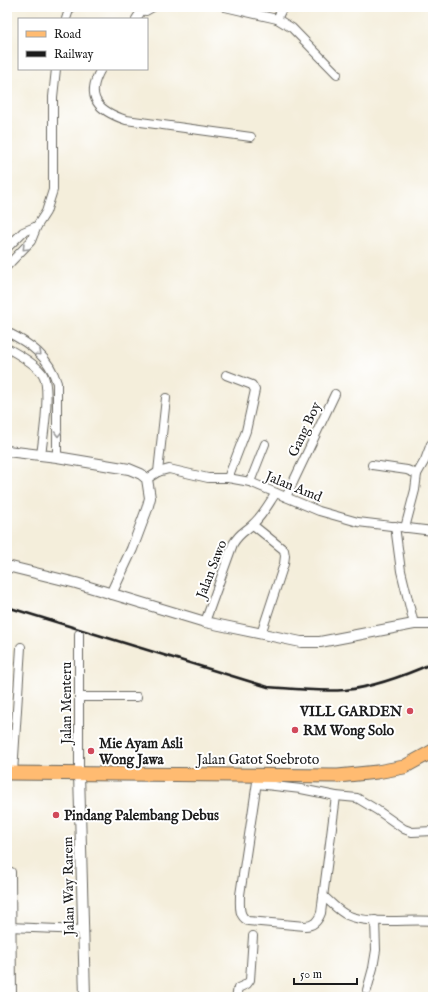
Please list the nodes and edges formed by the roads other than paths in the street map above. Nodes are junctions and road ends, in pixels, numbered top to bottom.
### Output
1 (70, 7) edge
2 (153, 7) edge
3 (225, 7) edge
4 (283, 7) edge
5 (141, 8) edge
6 (66, 18) edge
7 (136, 18) edge
8 (277, 19) junction
9 (56, 70) edge
10 (100, 70) edge
11 (336, 74) dead end
12 (251, 137) dead end
13 (37, 226) junction
14 (7, 248) edge
15 (7, 266) edge
16 (7, 332) edge
17 (7, 348) edge
18 (226, 375) dead end
19 (58, 383) junction
20 (47, 385) junction
21 (335, 394) dead end
22 (166, 398) dead end
23 (265, 444) dead end
24 (431, 444) dead end
25 (7, 451) edge
26 (41, 455) junction
27 (58, 457) junction
28 (372, 465) dead end
29 (158, 472) junction
30 (417, 474) junction
31 (228, 478) junction
32 (148, 479) junction
33 (250, 482) junction
34 (276, 493) junction
35 (286, 497) junction
36 (253, 525) junction
37 (396, 526) junction
38 (405, 528) junction
39 (433, 531) edge
40 (7, 566) edge
41 (111, 594) junction
42 (205, 622) junction
43 (414, 624) junction
44 (433, 624) edge
45 (79, 634) dead end
46 (261, 634) junction
47 (21, 647) dead end
48 (79, 697) junction
49 (137, 697) dead end
50 (433, 751) edge
51 (10, 773) edge
52 (79, 774) junction
53 (257, 779) junction
54 (336, 796) junction
55 (433, 831) edge
56 (11, 872) dead end
57 (324, 896) junction
58 (375, 920) junction
59 (433, 921) edge
60 (9, 927) edge
61 (83, 930) junction
62 (253, 936) dead end
63 (367, 990) dead end
64 (12, 997) edge
65 (85, 997) edge
66 (236, 997) edge

1 - 6 street
2 - 5 street
3 - 8 street
4 - 8 street
5 - 7 street
8 - 11 street
9 - 13 street
10 - 12 street
13 - 14 street
13 -> 15 street
16 -> 19 street
17 - 20 street
18 - 31 street
19 - 20 street
19 -> 27 street
20 - 26 street
21 - 35 street, Gang Boy
22 - 29 street
23 - 33 street
24 - 30 street
25 - 26 street
26 - 27 street
27 - 32 street
28 - 30 street
29 - 31 street, Jalan Amd
29 - 32 street
30 - 38 street
31 - 33 street, Jalan Amd
32 - 41 street
33 - 34 street, Jalan Amd
34 - 35 street, Jalan Amd
34 - 36 street, Jalan Sawo
35 - 37 street, Jalan Amd
36 - 42 street, Jalan Sawo
36 - 46 street
37 - 38 street, Jalan Amd
37 - 43 street
38 - 39 street, Jalan Amd
40 - 41 street
41 - 42 street
42 - 46 street
43 - 44 street
43 - 46 street
45 - 48 street, Jalan Menteru
47 - 51 street
48 - 49 street
48 - 52 street, Jalan Menteru
50 - 53 main road, Jalan Gatot Soebroto
51 - 52 main road, Jalan Gatot Soebroto
52 - 53 main road, Jalan Gatot Soebroto
52 - 61 street, Jalan Way Rarem
53 - 54 street
53 - 57 street
54 - 55 street
54 - 57 street
56 - 60 street
57 - 58 street
58 - 59 street
58 - 63 street
60 - 61 street
60 - 64 street
61 - 65 street, Jalan Way Rarem
62 - 66 street

